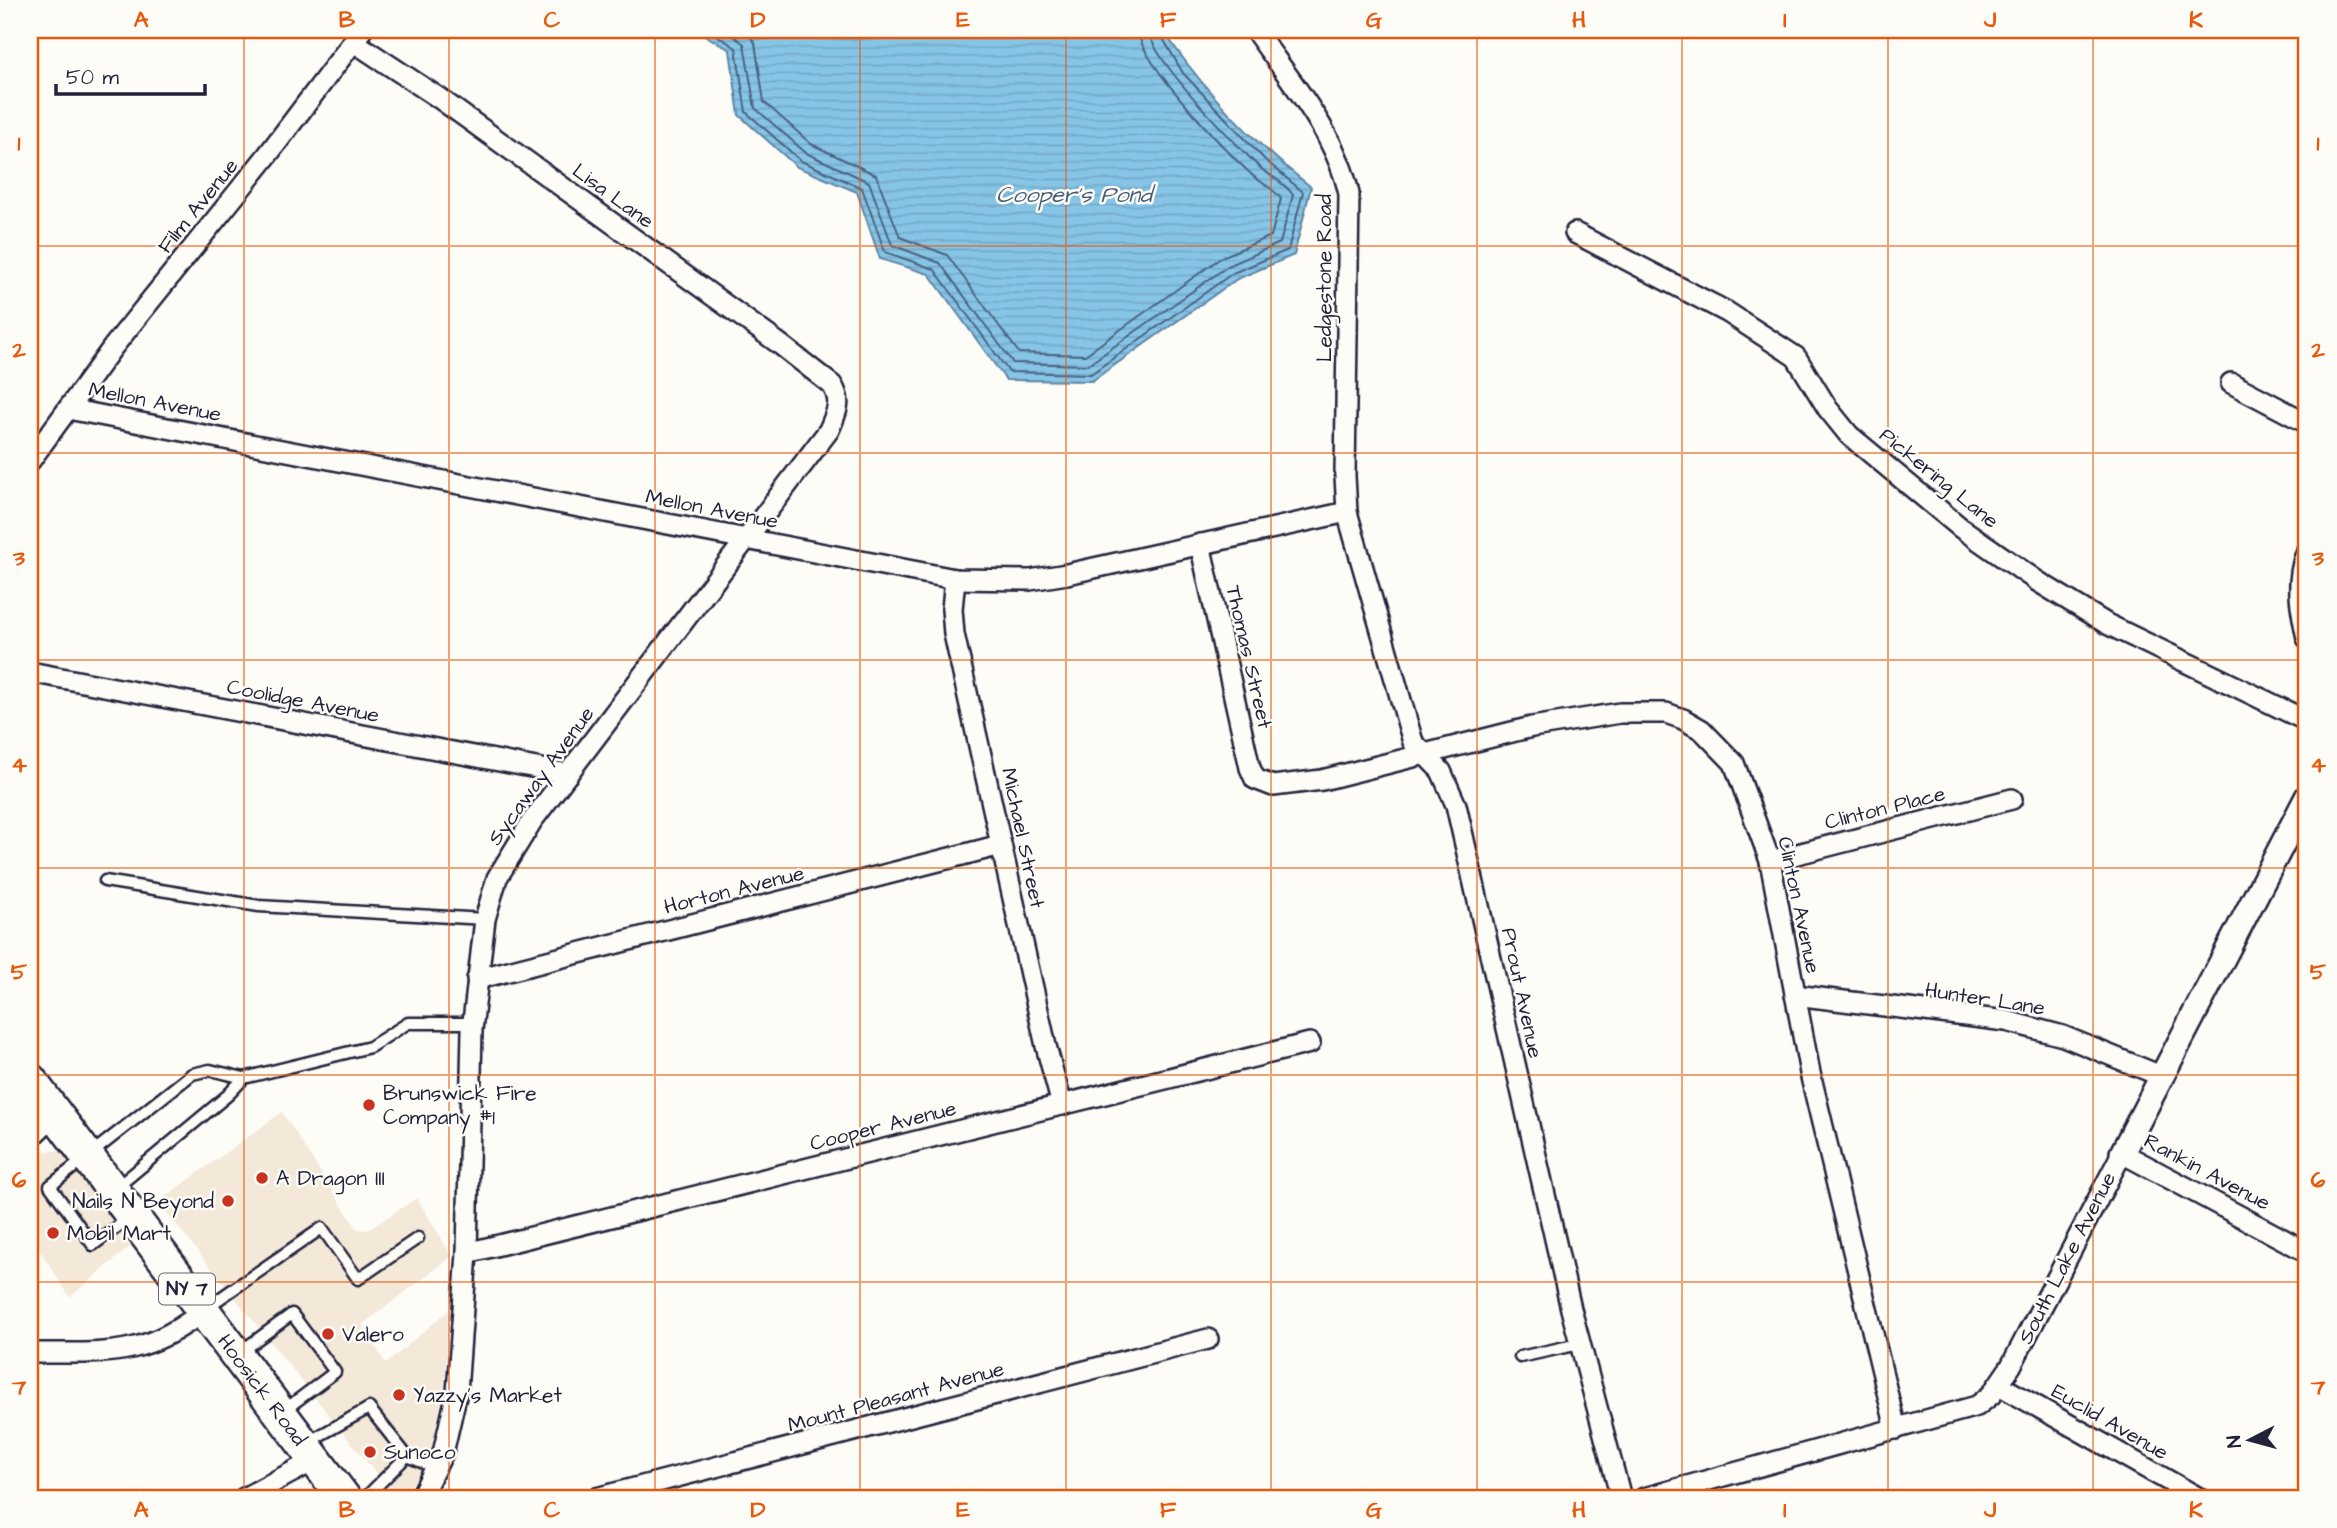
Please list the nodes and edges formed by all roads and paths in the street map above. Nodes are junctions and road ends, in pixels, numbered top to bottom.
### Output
1 (1255, 30) edge
2 (358, 36) edge
3 (1575, 233) dead end
4 (2231, 383) dead end
5 (838, 394) joint
6 (68, 409) junction
7 (2307, 423) edge
8 (30, 461) edge
9 (1347, 512) junction
10 (749, 540) junction
11 (1200, 544) junction
12 (2307, 550) edge
13 (955, 579) junction
14 (2307, 638) edge
15 (30, 672) edge
16 (2307, 721) edge
17 (1426, 756) junction
18 (568, 774) junction
19 (1255, 779) joint
20 (2307, 797) edge
21 (2012, 799) dead end
22 (1002, 845) junction
23 (1770, 861) junction
24 (105, 881) dead end
25 (485, 919) junction
26 (477, 979) junction
27 (1795, 995) junction
28 (472, 1023) junction
29 (1310, 1043) dead end
30 (2161, 1076) junction
31 (244, 1078) junction
32 (30, 1080) edge
33 (1062, 1105) junction
34 (55, 1114) junction
35 (30, 1138) edge
36 (2122, 1153) junction
37 (86, 1155) junction
38 (113, 1190) junction
39 (132, 1216) junction
40 (418, 1238) dead end
41 (2307, 1252) edge
42 (467, 1253) junction
43 (203, 1311) junction
44 (1208, 1339) dead end
45 (1579, 1344) junction
46 (30, 1353) edge
47 (236, 1355) junction
48 (1520, 1357) dead end
49 (1998, 1385) junction
50 (279, 1413) junction
51 (1896, 1429) junction
52 (309, 1452) junction
53 (407, 1456) junction
54 (436, 1468) junction
55 (423, 1497) edge
56 (244, 1498) edge
57 (344, 1498) edge
58 (365, 1498) edge
59 (596, 1498) edge
60 (1621, 1498) edge
61 (1646, 1498) edge
62 (2199, 1498) edge

1 - 9 street, Ledgestone Road
2 - 5 street, Lisa Lane
2 - 6 street, Film Avenue
3 - 16 street, Pickering Lane
4 - 7 street
5 - 10 street, Sycaway Avenue
6 - 8 street
6 - 10 street, Mellon Avenue
9 - 11 street, Mellon Avenue
9 - 17 street, Prout Avenue
10 - 13 street, Mellon Avenue
10 - 18 street, Sycaway Avenue
11 - 13 street, Mellon Avenue
11 - 19 street, Thomas Street
12 - 14 street
13 - 22 street, Michael Street
15 - 18 street, Coolidge Avenue
17 - 19 street, Clinton Avenue
17 - 23 street, Clinton Avenue
17 - 45 street, Prout Avenue
18 - 25 street, Sycaway Avenue
20 - 30 street, South Lake Avenue
21 - 23 street, Clinton Place
22 - 26 street, Horton Avenue
22 - 33 street, Michael Street
23 - 27 street, Clinton Avenue
24 - 25 lane
25 - 26 street, Sycaway Avenue
26 - 28 street, Sycaway Avenue
27 - 30 street, Hunter Lane
27 - 51 street, Clinton Avenue
28 - 31 lane
28 - 42 street, Sycaway Avenue
29 - 33 street, Cooper Avenue
30 - 36 street, South Lake Avenue
31 - 37 lane
31 - 38 lane
32 - 34 highway, Hoosick Road / NY 7
33 - 42 street, Cooper Avenue
34 - 35 street
34 - 37 highway, Hoosick Road / NY 7
36 - 41 street, Rankin Avenue
36 - 49 street, South Lake Avenue
37 - 38 highway, Hoosick Road / NY 7
37 - 39 lane
38 - 39 highway, Hoosick Road / NY 7
39 - 43 highway, Hoosick Road / NY 7
40 - 43 lane
42 - 54 street, Sycaway Avenue
43 - 46 street
43 - 47 highway, Hoosick Road / NY 7
44 - 59 street, Mount Pleasant Avenue
45 - 48 lane
45 - 60 street, Prout Avenue
47 - 50 highway, Hoosick Road / NY 7
47 - 50 lane
49 - 51 street, South Lake Avenue
49 - 62 street, Euclid Avenue
50 - 52 highway, Hoosick Road / NY 7
51 - 61 street, South Lake Avenue
52 - 53 lane
52 - 56 street
52 - 57 highway, Hoosick Road / NY 7
53 - 54 lane
53 - 58 lane
54 - 55 street, Sycaway Avenue

